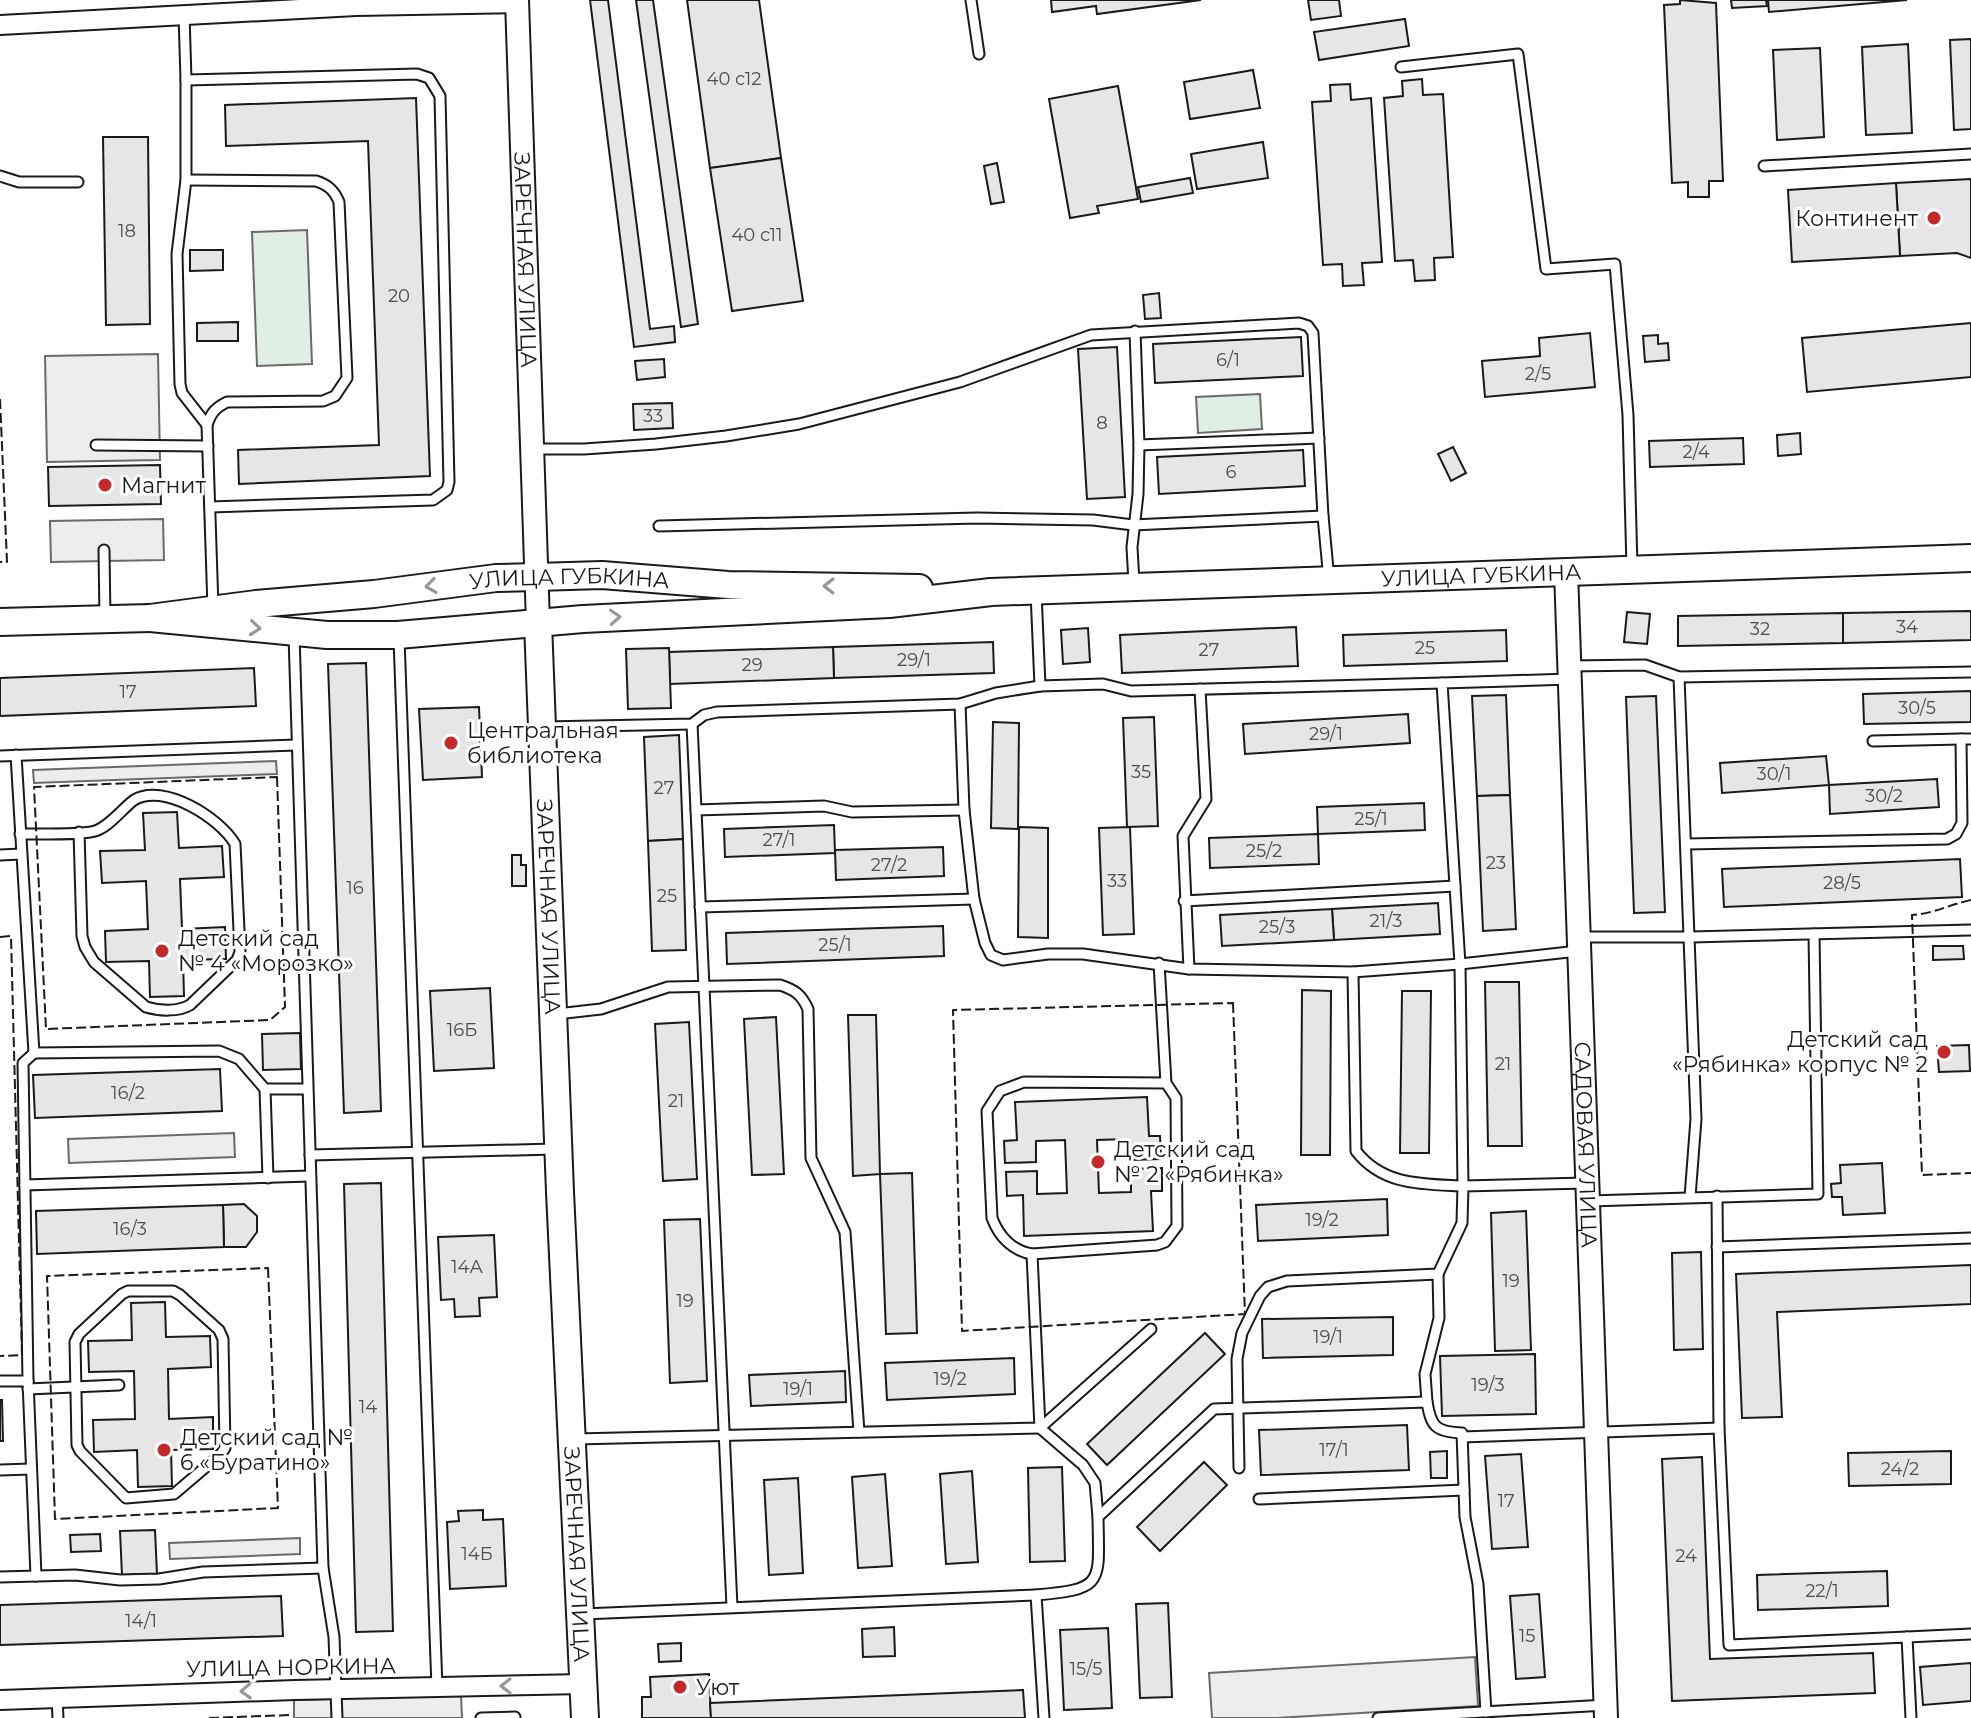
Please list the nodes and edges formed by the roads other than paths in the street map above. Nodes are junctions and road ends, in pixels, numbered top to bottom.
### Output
1 (971, 0) edge
2 (411, 2) edge
3 (517, 2) edge
4 (331, 4) edge
5 (184, 14) junction
6 (0, 25) edge
7 (979, 54) dead end
8 (1401, 67) dead end
9 (186, 80) junction
10 (1971, 154) edge
11 (1764, 166) dead end
12 (0, 176) edge
13 (186, 180) junction
14 (78, 182) dead end
15 (1135, 331) junction
16 (207, 425) junction
17 (1319, 438) junction
18 (96, 445) dead end
19 (1139, 445) junction
20 (208, 446) junction
21 (532, 449) junction
22 (210, 507) junction
23 (1323, 516) junction
24 (1133, 525) junction
25 (659, 526) dead end
26 (104, 550) dead end
27 (1971, 558) edge
28 (1632, 568) junction
29 (1566, 571) junction
30 (536, 577) junction
31 (1329, 580) junction
32 (1135, 586) junction
33 (1036, 590) junction
34 (991, 592) junction
35 (213, 610) junction
36 (150, 618) junction
37 (105, 619) junction
38 (0, 622) edge
39 (538, 623) junction
40 (294, 631) junction
41 (398, 635) junction
42 (1570, 672) junction
43 (1971, 672) edge
44 (1679, 677) junction
45 (1442, 683) junction
46 (1040, 686) junction
47 (1200, 689) junction
48 (960, 704) junction
49 (692, 724) junction
50 (541, 727) junction
51 (1966, 739) edge
52 (1873, 741) dead end
53 (296, 745) junction
54 (16, 755) junction
55 (0, 756) edge
56 (696, 810) junction
57 (964, 810) junction
58 (79, 832) junction
59 (20, 834) junction
60 (1686, 844) junction
61 (21, 854) junction
62 (0, 855) edge
63 (1455, 886) junction
64 (974, 899) junction
65 (1184, 901) junction
66 (700, 907) junction
67 (1971, 930) edge
68 (1814, 934) junction
69 (1691, 937) junction
70 (1580, 944) junction
71 (1159, 963) junction
72 (1460, 964) junction
73 (1189, 969) junction
74 (1353, 972) junction
75 (703, 986) junction
76 (554, 1014) junction
77 (34, 1053) junction
78 (1166, 1083) junction
79 (265, 1089) junction
80 (307, 1089) junction
81 (559, 1149) junction
82 (417, 1153) junction
83 (310, 1155) junction
84 (310, 1176) junction
85 (268, 1178) junction
86 (25, 1185) junction
87 (1463, 1186) junction
88 (1589, 1192) junction
89 (1717, 1196) junction
90 (1690, 1197) junction
91 (1971, 1238) edge
92 (1717, 1247) junction
93 (1032, 1254) junction
94 (1438, 1274) junction
95 (1151, 1329) dead end
96 (0, 1381) edge
97 (28, 1385) junction
98 (119, 1385) dead end
99 (76, 1387) junction
100 (1427, 1402) junction
101 (1237, 1407) junction
102 (1040, 1428) junction
103 (1719, 1428) junction
104 (859, 1432) junction
105 (1597, 1432) junction
106 (724, 1436) junction
107 (1462, 1437) junction
108 (572, 1439) junction
109 (1239, 1468) dead end
110 (31, 1469) junction
111 (0, 1470) edge
112 (1464, 1490) junction
113 (1259, 1499) dead end
114 (1098, 1517) junction
115 (323, 1568) junction
116 (36, 1576) junction
117 (0, 1577) edge
118 (1036, 1595) junction
119 (732, 1607) junction
120 (581, 1614) junction
121 (1971, 1634) edge
122 (1907, 1637) junction
123 (584, 1684) junction
124 (437, 1688) junction
125 (336, 1689) junction
126 (57, 1698) junction
127 (0, 1700) edge
128 (1486, 1712) junction
129 (1606, 1712) edge
130 (515, 1717) edge
131 (58, 1718) edge
132 (337, 1718) edge
133 (481, 1718) edge
134 (585, 1718) edge
135 (1044, 1718) edge
136 (1378, 1718) edge
137 (1911, 1718) edge

1 - 7 lane
2 - 3 street
2 - 4 street
3 - 21 street, ЗАРЕЧНАЯ УЛИЦА
4 - 5 street
5 - 6 street
5 - 9 lane
8 - 28 lane
9 - 13 lane
9 - 22 lane
10 - 11 lane
12 - 14 lane
13 - 16 lane
13 - 16 lane
15 - 17 lane
15 - 19 lane
15 - 21 lane
16 - 20 lane
17 - 19 lane
17 - 23 lane
18 - 20 lane
19 - 24 lane
20 - 22 lane
21 - 30 street, ЗАРЕЧНАЯ УЛИЦА
22 - 35 lane
23 - 24 lane
23 - 31 lane
24 - 25 lane
24 - 32 lane
26 - 37 lane
27 - 28 main road, УЛИЦА ГУБКИНА
28 - 29 main road, УЛИЦА ГУБКИНА
29 - 31 main road, УЛИЦА ГУБКИНА
29 - 42 street, САДОВАЯ УЛИЦА
34 -> 30 main road, УЛИЦА ГУБКИНА
30 -> 35 main road, УЛИЦА ГУБКИНА
30 - 39 street, ЗАРЕЧНАЯ УЛИЦА
31 - 32 main road, УЛИЦА ГУБКИНА
32 - 33 main road, УЛИЦА ГУБКИНА
33 - 34 main road, УЛИЦА ГУБКИНА
33 - 46 lane
39 -> 34 main road, УЛИЦА ГУБКИНА
35 - 36 main road, УЛИЦА ГУБКИНА
36 - 37 main road, УЛИЦА ГУБКИНА
36 -> 40 main road, УЛИЦА ГУБКИНА
37 - 38 main road, УЛИЦА ГУБКИНА
39 - 41 main road, УЛИЦА ГУБКИНА
39 - 50 main road, ЗАРЕЧНАЯ УЛИЦА
40 - 41 main road, УЛИЦА ГУБКИНА
40 - 53 lane
41 - 82 lane
42 - 44 lane
42 - 45 lane
42 - 70 street, САДОВАЯ УЛИЦА
43 - 44 lane
44 - 60 lane
45 - 47 lane
45 - 63 lane
46 - 47 lane
46 - 48 lane
47 - 65 lane
48 - 49 lane
48 - 57 lane
49 - 50 lane
49 - 56 lane
50 - 76 main road, ЗАРЕЧНАЯ УЛИЦА
51 - 52 lane
51 - 60 lane
53 - 54 lane
53 - 80 lane
54 - 55 lane
54 - 59 lane
56 - 57 lane
56 - 66 lane
57 - 64 lane
58 - 58 lane
58 - 59 lane
59 - 61 lane
60 - 69 lane
61 - 62 lane
61 - 77 lane
63 - 65 lane
63 - 72 lane
64 - 66 lane
64 - 71 lane
65 - 73 lane
66 - 75 lane
67 - 68 lane
68 - 69 lane
68 - 89 lane
69 - 70 lane
69 - 90 lane
70 - 72 lane
70 - 88 street, САДОВАЯ УЛИЦА
71 - 73 lane
71 - 78 lane
72 - 74 lane
72 - 87 lane
73 - 74 lane
74 - 87 lane
75 - 76 lane
75 - 104 lane
75 - 106 lane
76 - 81 main road, ЗАРЕЧНАЯ УЛИЦА
77 - 79 lane
77 - 86 lane
78 - 93 lane
78 - 93 lane
79 - 80 lane
79 - 85 lane
80 - 83 lane
81 - 82 lane
81 - 108 main road, ЗАРЕЧНАЯ УЛИЦА
82 - 83 lane
82 - 124 lane
83 - 84 lane
84 - 85 lane
84 - 115 lane
85 - 86 lane
86 - 97 lane
87 - 88 lane
87 - 94 lane
88 - 90 lane
88 - 105 street, САДОВАЯ УЛИЦА
89 - 90 lane
89 - 92 lane
91 - 92 lane
92 - 103 lane
93 - 102 lane
94 - 100 lane
94 - 101 lane
95 - 102 lane
96 - 97 lane
97 - 99 lane
97 - 110 lane
98 - 99 lane
99 - 99 lane
100 - 101 lane
100 - 107 lane
101 - 109 lane
101 - 114 lane
102 - 104 lane
102 - 114 lane
103 - 105 lane
103 - 122 lane
104 - 106 lane
105 - 107 lane
105 - 129 street, САДОВАЯ УЛИЦА
106 - 108 lane
106 - 119 lane
107 - 112 lane
108 - 120 main road, ЗАРЕЧНАЯ УЛИЦА
110 - 111 lane
110 - 116 lane
112 - 113 lane
112 - 128 lane
114 - 118 lane
115 - 116 lane
115 - 125 lane
116 - 117 lane
118 - 119 lane
118 - 135 lane
119 - 120 lane
120 - 123 main road, ЗАРЕЧНАЯ УЛИЦА
121 - 122 lane
122 - 137 lane
123 -> 124 street, УЛИЦА НОРКИНА
123 - 134 main road, ЗАРЕЧНАЯ УЛИЦА
124 - 125 street, УЛИЦА НОРКИНА
125 -> 126 street, УЛИЦА НОРКИНА
125 - 132 lane
126 - 127 street, УЛИЦА НОРКИНА
126 - 131 lane
128 - 129 lane
128 - 136 lane
130 - 133 lane

